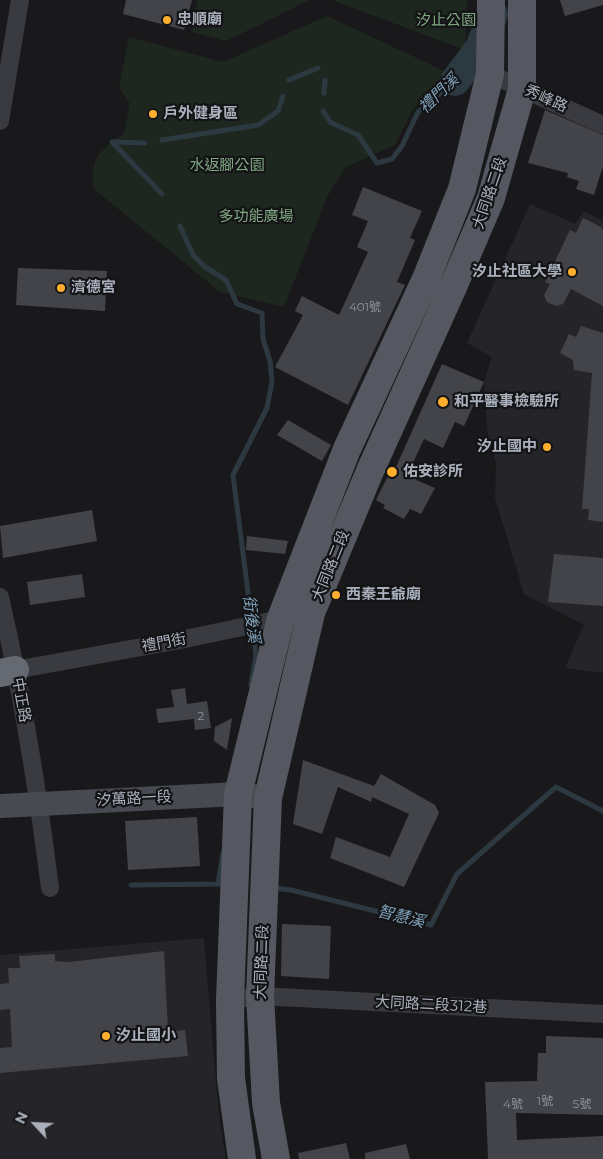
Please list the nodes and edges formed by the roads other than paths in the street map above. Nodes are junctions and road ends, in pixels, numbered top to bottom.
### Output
1 (20, 0) edge
2 (522, 0) edge
3 (492, 12) edge
4 (490, 74) junction
5 (522, 88) junction
6 (0, 122) edge
7 (603, 125) edge
8 (404, 326) junction
9 (431, 337) junction
10 (0, 597) edge
11 (312, 613) junction
12 (262, 622) junction
13 (8, 671) edge
14 (232, 794) junction
15 (268, 798) junction
16 (39, 803) junction
17 (0, 806) edge
18 (50, 888) dead end
19 (260, 996) junction
20 (230, 1000) junction
21 (603, 1014) edge
22 (242, 1159) edge
23 (276, 1159) edge

1 - 6 street
2 - 5 main road, 大同路二段
3 - 4 main road, 大同路二段
4 - 5 street, 秀峰路
4 - 8 main road, 大同路二段
5 - 7 street, 秀峰路
5 - 9 main road, 大同路二段
8 - 9 main road
8 - 12 main road, 大同路二段
9 - 11 main road, 大同路二段
10 - 13 street, 中正路
11 - 12 street, 禮門街
11 - 15 main road, 大同路二段
12 - 13 street, 禮門街
12 - 14 main road, 大同路二段
13 - 16 street, 中正路
14 - 15 street, 汐萬路一段
14 - 16 street, 汐萬路一段
14 - 20 main road, 大同路二段
15 - 19 main road, 大同路二段
16 - 17 street, 汐萬路一段
16 - 18 street, 中正路
19 - 20 street, 大同路二段312巷
19 - 21 street, 大同路二段312巷
19 - 23 main road, 大同路二段
20 - 22 main road, 大同路二段

